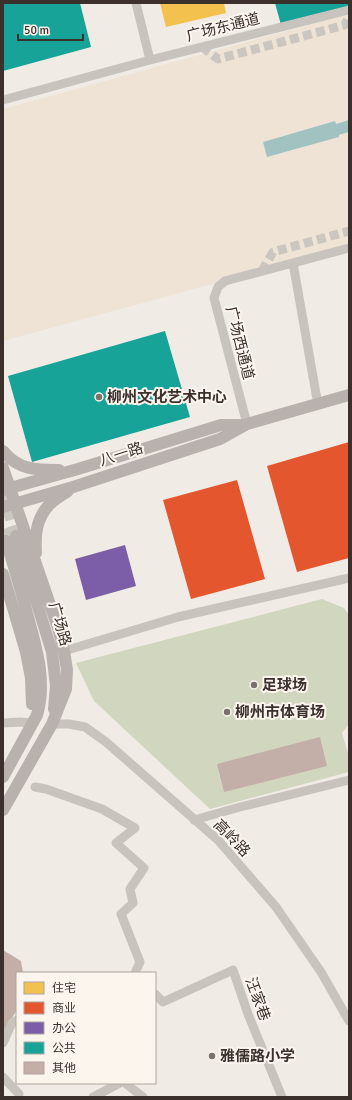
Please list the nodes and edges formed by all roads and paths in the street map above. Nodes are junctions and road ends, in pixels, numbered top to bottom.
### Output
1 (136, 3) edge
2 (349, 10) edge
3 (150, 60) junction
4 (3, 100) edge
5 (349, 248) edge
6 (293, 263) junction
7 (349, 395) edge
8 (318, 405) junction
9 (246, 424) junction
10 (3, 451) edge
11 (3, 468) edge
12 (78, 469) junction
13 (73, 487) junction
14 (6, 489) edge
15 (9, 505) edge
16 (38, 571) junction
17 (3, 574) edge
18 (349, 578) edge
19 (64, 651) junction
20 (3, 723) edge
21 (33, 723) junction
22 (52, 724) junction
23 (3, 777) edge
24 (349, 780) edge
25 (35, 787) dead end
26 (3, 810) edge
27 (194, 820) junction
28 (135, 972) edge
29 (156, 995) edge
30 (16, 1021) edge
31 (349, 1022) edge
32 (3, 1043) edge
33 (3, 1077) edge
34 (118, 1084) edge
35 (126, 1084) edge
36 (19, 1094) dead end
37 (93, 1097) edge
38 (143, 1097) edge
39 (282, 1097) edge

1 - 3 street
2 - 3 street, 广场东通道
3 - 4 street, 广场东通道
5 - 6 street, 广场西通道
6 - 8 street
6 - 9 street, 广场西通道
7 - 8 main road, 八一路
8 - 9 main road, 八一路
9 - 12 main road, 八一路
9 - 13 main road, 八一路
10 - 12 main road
11 - 14 main road
12 - 14 main road, 八一路
13 - 15 main road, 八一路
13 - 16 main road
14 - 15 main road
15 - 16 main road
16 - 19 main road
17 - 21 main road
18 - 19 street
19 - 22 main road
20 - 21 street
21 - 22 main road, 广场路
21 - 23 main road, 广场路
22 - 26 main road
22 - 27 street, 高岭路
24 - 27 street
25 - 28 street
27 - 31 street, 高岭路
29 - 39 street, 汪家巷
30 - 32 street
33 - 36 street
34 - 37 street
35 - 38 street

